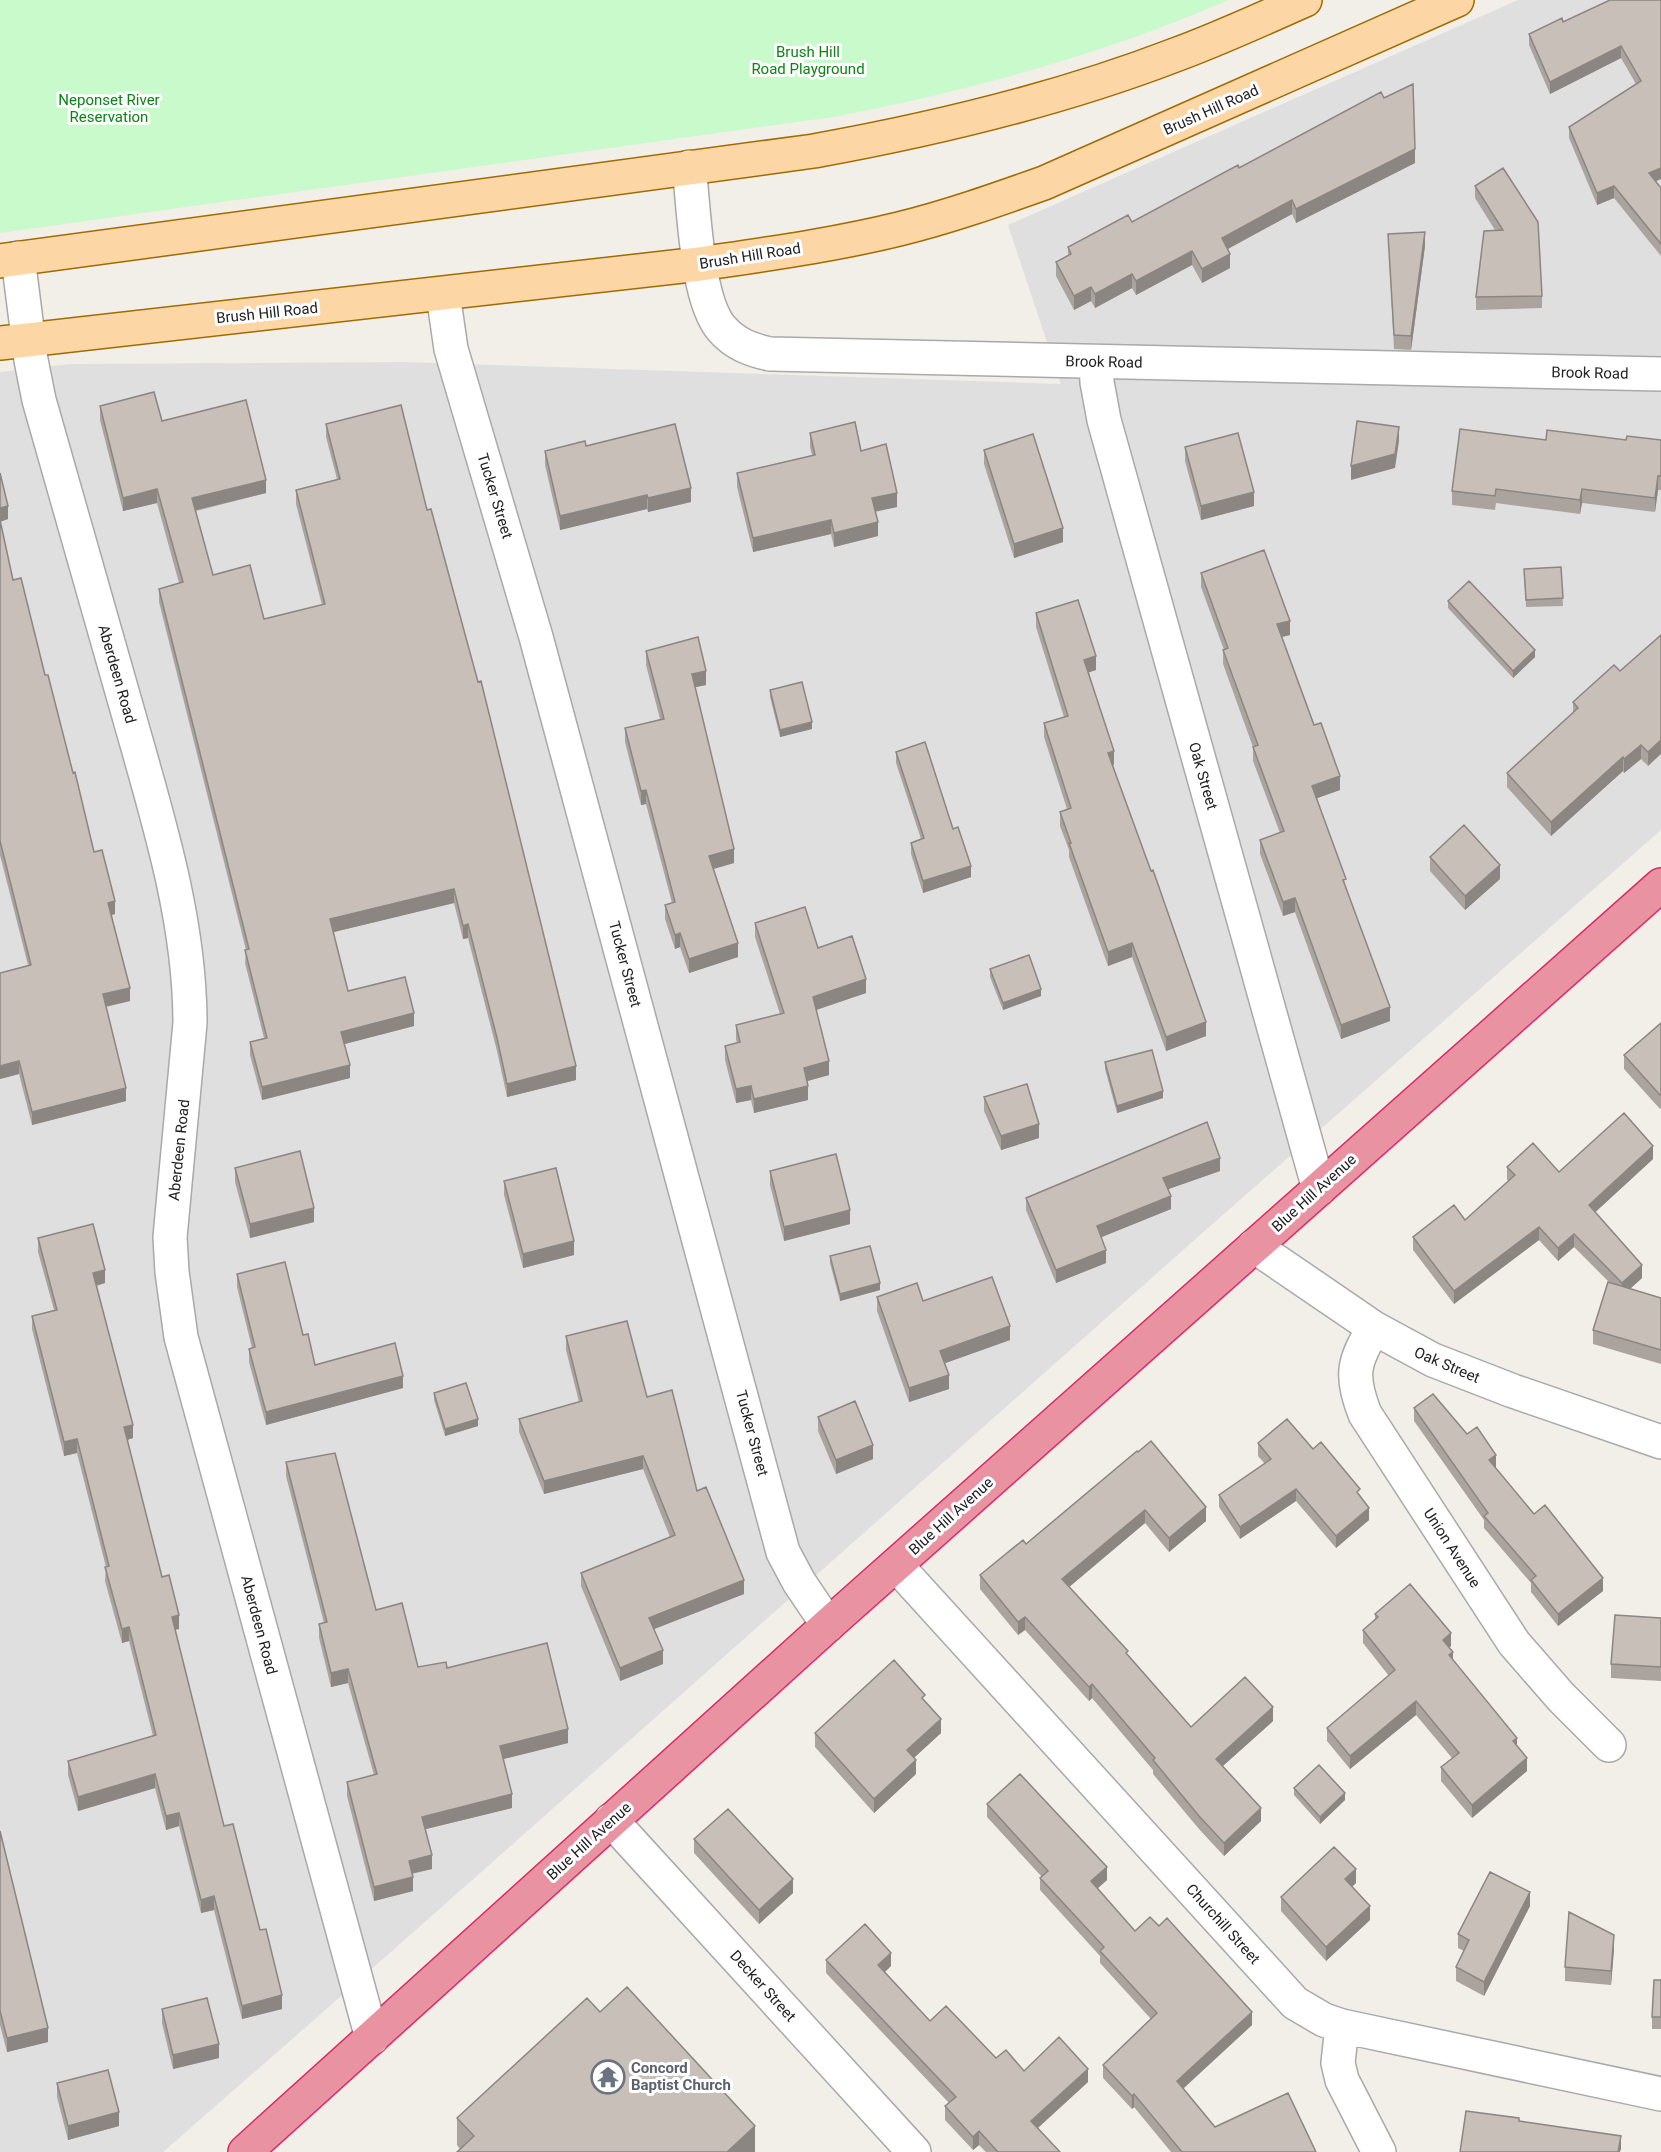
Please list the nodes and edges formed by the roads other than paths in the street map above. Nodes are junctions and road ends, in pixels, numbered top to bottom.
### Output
1 (1305, 0) edge
2 (1457, 0) edge
3 (689, 167) junction
4 (9, 260) edge
5 (700, 264) junction
6 (443, 294) junction
7 (14, 342) edge
8 (1096, 362) junction
9 (1661, 374) edge
10 (1661, 885) edge
11 (1319, 1189) junction
12 (1254, 1246) junction
13 (1374, 1328) junction
14 (1661, 1442) edge
15 (896, 1565) junction
16 (828, 1625) junction
17 (1609, 1745) dead end
18 (611, 1820) junction
19 (1342, 2026) junction
20 (372, 2038) junction
21 (1661, 2094) edge
22 (245, 2152) edge
23 (914, 2152) edge
24 (1379, 2152) edge

1 - 3 main road
2 - 5 main road, Brush Hill Road
3 - 4 main road
3 - 5 street, Brook Road
4 - 7 street, Aberdeen Road
5 - 6 main road, Brush Hill Road
5 - 8 street, Brook Road
6 - 7 main road, Brush Hill Road
6 - 16 street, Tucker Street
7 - 20 street, Aberdeen Road
8 - 9 street, Brook Road
8 - 11 street, Oak Street
10 - 11 highway, Blue Hill Avenue
11 - 12 highway, Blue Hill Avenue
12 - 13 street, Oak Street
12 - 15 highway, Blue Hill Avenue
13 - 14 street, Oak Street
13 - 17 street, Union Avenue
15 - 16 highway, Blue Hill Avenue
15 - 19 street, Churchill Street
16 - 18 highway, Blue Hill Avenue
18 - 20 highway, Blue Hill Avenue
18 - 23 street, Decker Street
19 - 21 street, Churchill Street
19 - 24 street
20 - 22 highway, Blue Hill Avenue

